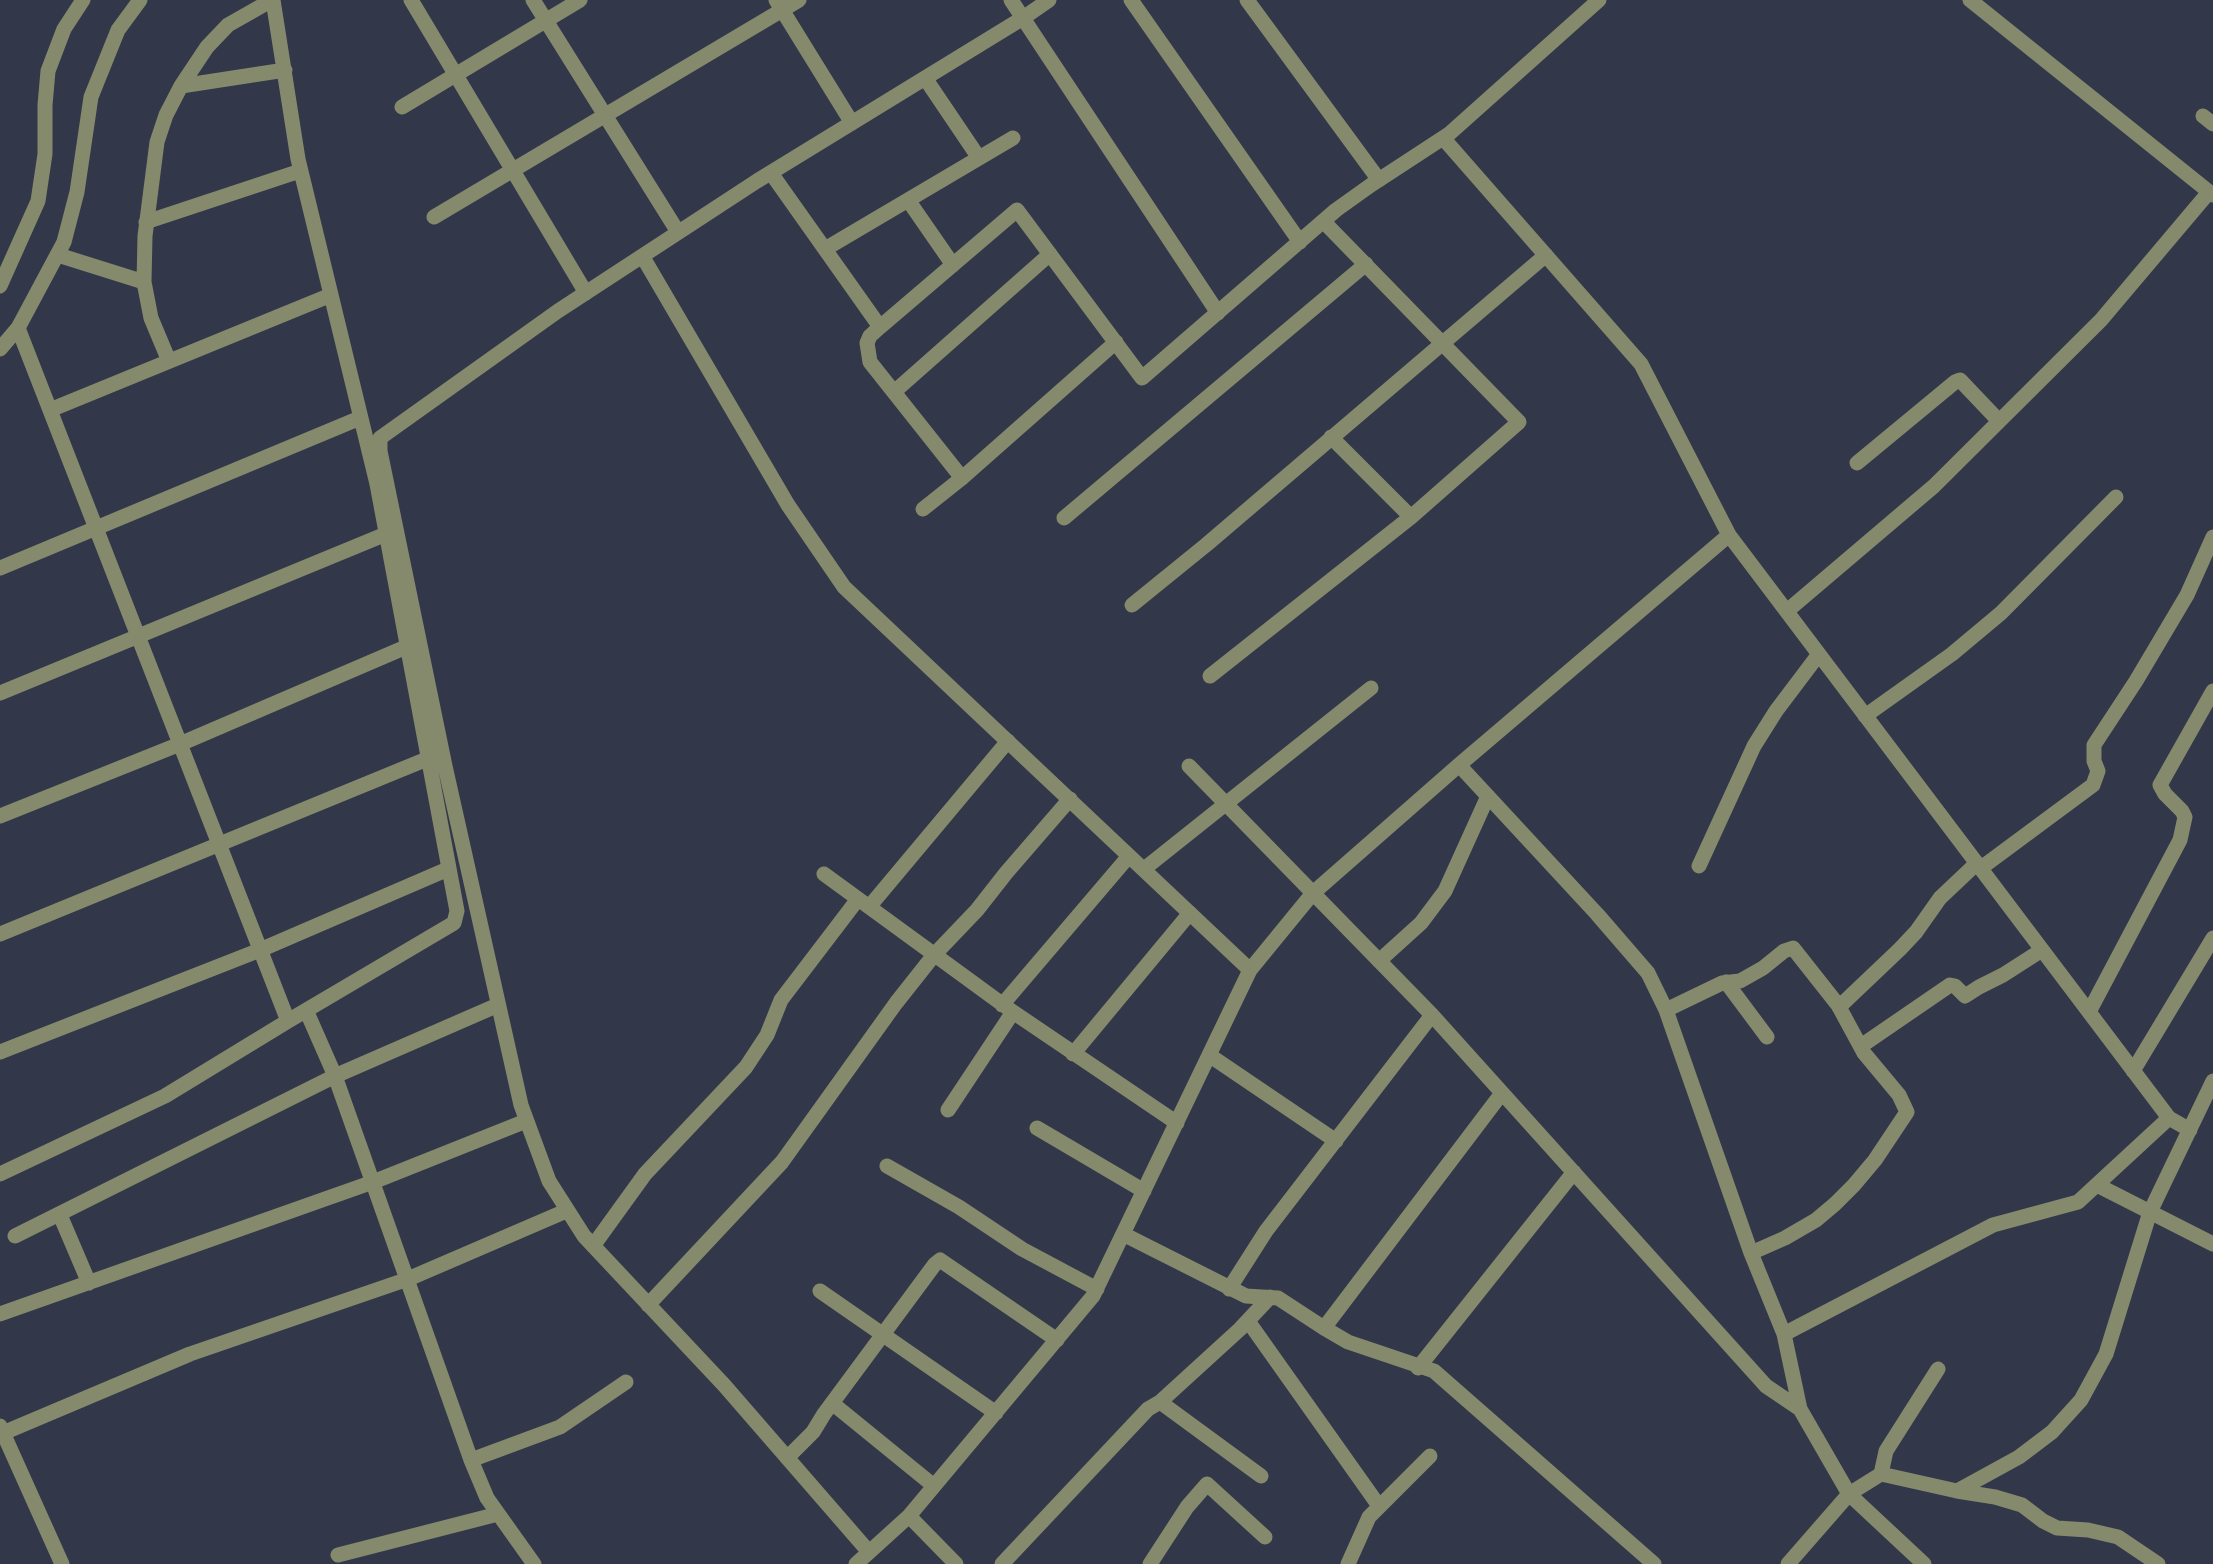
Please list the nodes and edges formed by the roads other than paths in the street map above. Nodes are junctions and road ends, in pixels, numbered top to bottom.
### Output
1 (83, 0) edge
2 (140, 0) edge
3 (273, 0) edge
4 (411, 0) edge
5 (532, 0) edge
6 (580, 0) edge
7 (799, 0) edge
8 (1011, 0) edge
9 (1049, 0) edge
10 (1131, 0) edge
11 (1248, 0) edge
12 (1599, 0) edge
13 (1970, 0) edge
14 (779, 5) edge
15 (1023, 18) junction
16 (544, 21) junction
17 (285, 70) junction
18 (455, 75) junction
19 (925, 78) junction
20 (181, 86) junction
21 (402, 107) dead end
22 (604, 117) junction
23 (852, 123) junction
24 (1013, 138) dead end
25 (1443, 138) junction
26 (979, 158) junction
27 (300, 171) junction
28 (512, 171) junction
29 (771, 172) junction
30 (1378, 180) junction
31 (2211, 194) edge
32 (908, 200) junction
33 (434, 217) dead end
34 (1323, 221) junction
35 (146, 222) junction
36 (678, 232) junction
37 (1300, 242) junction
38 (825, 249) junction
39 (1050, 254) junction
40 (58, 255) junction
41 (1546, 255) junction
42 (644, 259) dead end
43 (1366, 264) junction
44 (953, 265) junction
45 (144, 282) junction
46 (0, 286) edge
47 (586, 293) junction
48 (331, 295) junction
49 (1218, 313) junction
50 (879, 327) junction
51 (18, 328) junction
52 (1116, 342) junction
53 (1443, 342) junction
54 (0, 349) edge
55 (169, 361) junction
56 (894, 392) junction
57 (50, 410) junction
58 (360, 418) junction
59 (1999, 421) junction
60 (1331, 437) junction
61 (1857, 463) dead end
62 (962, 478) junction
63 (2116, 497) dead end
64 (922, 509) dead end
65 (1064, 518) dead end
66 (1412, 518) junction
67 (95, 528) junction
68 (386, 534) junction
69 (1729, 535) junction
70 (2213, 537) edge
71 (0, 568) edge
72 (1132, 605) dead end
73 (1787, 611) junction
74 (138, 635) junction
75 (406, 647) junction
76 (1819, 654) junction
77 (1210, 676) dead end
78 (1371, 688) dead end
79 (2213, 691) edge
80 (0, 693) edge
81 (1865, 716) junction
82 (1008, 741) junction
83 (180, 744) junction
84 (427, 759) junction
85 (1459, 765) junction
86 (1189, 766) dead end
87 (1488, 796) junction
88 (1070, 800) junction
89 (1226, 804) junction
90 (0, 816) edge
91 (219, 844) junction
92 (1130, 856) junction
93 (1699, 866) dead end
94 (1979, 866) junction
95 (448, 868) junction
96 (1144, 869) junction
97 (824, 874) dead end
98 (1313, 893) junction
99 (863, 903) junction
100 (1190, 914) junction
101 (0, 934) edge
102 (2213, 938) edge
103 (260, 950) junction
104 (2042, 950) junction
105 (934, 955) junction
106 (1379, 961) junction
107 (1250, 970) junction
108 (1726, 982) junction
109 (498, 1005) junction
110 (1839, 1007) junction
111 (1008, 1009) junction
112 (306, 1010) junction
113 (1666, 1010) junction
114 (2089, 1012) junction
115 (1432, 1015) junction
116 (288, 1021) junction
117 (1767, 1037) dead end
118 (1861, 1046) junction
119 (0, 1052) edge
120 (1073, 1054) junction
121 (1209, 1055) junction
122 (2133, 1071) junction
123 (334, 1076) junction
124 (2213, 1081) edge
125 (1502, 1093) junction
126 (948, 1110) dead end
127 (2169, 1118) junction
128 (526, 1121) junction
129 (1177, 1123) junction
130 (1037, 1128) dead end
131 (2190, 1130) junction
132 (1336, 1141) junction
133 (887, 1166) dead end
134 (1, 1169) edge
135 (1574, 1172) junction
136 (373, 1182) junction
137 (2097, 1185) junction
138 (1144, 1191) junction
139 (566, 1210) junction
140 (2150, 1212) junction
141 (60, 1215) junction
142 (1123, 1233) junction
143 (15, 1236) dead end
144 (2213, 1244) edge
145 (593, 1245) junction
146 (1751, 1253) junction
147 (408, 1279) junction
148 (88, 1283) junction
149 (1097, 1289) junction
150 (1229, 1289) junction
151 (820, 1291) dead end
152 (1270, 1297) junction
153 (648, 1305) junction
154 (0, 1314) edge
155 (1248, 1321) junction
156 (1324, 1328) junction
157 (1784, 1334) junction
158 (884, 1335) junction
159 (1057, 1340) junction
160 (1418, 1368) junction
161 (1938, 1370) dead end
162 (626, 1382) dead end
163 (1160, 1402) junction
164 (832, 1403) junction
165 (1800, 1409) junction
166 (996, 1413) junction
167 (2, 1429) edge
168 (1430, 1456) dead end
169 (787, 1458) junction
170 (471, 1460) junction
171 (1881, 1474) junction
172 (1261, 1476) dead end
173 (934, 1486) junction
174 (1957, 1491) junction
175 (1849, 1494) junction
176 (1379, 1506) junction
177 (498, 1514) junction
178 (909, 1516) junction
179 (1265, 1537) dead end
180 (869, 1552) junction
181 (338, 1555) dead end
182 (62, 1564) edge
183 (534, 1564) edge
184 (856, 1564) edge
185 (956, 1564) edge
186 (1002, 1564) edge
187 (1150, 1564) edge
188 (1348, 1564) edge
189 (1654, 1564) edge
190 (1788, 1564) edge
191 (1923, 1564) edge
192 (2158, 1564) edge

1 - 46 street
2 - 40 street
3 - 17 street
3 - 20 street
4 - 18 street
5 - 16 street
6 - 16 street
7 - 14 street
8 - 15 street
9 - 15 street
10 - 37 street
11 - 30 street
12 - 25 street
13 - 31 street
14 - 22 street
14 - 23 street
15 - 19 street
15 - 49 street
16 - 18 street
16 - 22 street
17 - 20 street
17 - 27 street
18 - 21 street
18 - 28 street
19 - 23 street
19 - 26 street
20 - 35 street
22 - 28 street
22 - 36 street
23 - 29 street
24 - 26 street
25 - 30 street
25 - 41 street
26 - 32 street
27 - 35 street
27 - 48 street
28 - 33 street
28 - 47 street
29 - 36 street
29 - 38 street
30 - 34 street
31 - 59 street
32 - 38 street
32 - 44 street
34 - 37 street
34 - 43 street
35 - 45 street
36 - 47 street
37 - 49 street
38 - 50 street
39 - 44 street
39 - 52 street
39 - 56 street
40 - 45 street
40 - 51 street
41 - 53 street
41 - 69 street
42 - 82 street
43 - 53 street
43 - 65 street
44 - 50 street
45 - 55 street
47 - 109 street
48 - 55 street
48 - 58 street
49 - 52 street
50 - 56 street
51 - 54 street
51 - 57 street
52 - 62 street
53 - 60 street
53 - 66 street
55 - 57 street
56 - 62 street
57 - 67 street
58 - 67 street
58 - 68 street
59 - 61 street
59 - 73 street
60 - 66 street
60 - 72 street
62 - 64 street
63 - 81 street
66 - 77 street
67 - 71 street
67 - 74 street
68 - 74 street
68 - 75 street
69 - 73 street
69 - 85 street
70 - 94 street
73 - 76 street
74 - 80 street
74 - 83 street
75 - 83 street
75 - 84 street
76 - 81 street
76 - 93 street
78 - 89 street
79 - 114 street
81 - 94 street
82 - 88 street
82 - 99 street
83 - 90 street
83 - 91 street
84 - 91 street
84 - 95 street
85 - 87 street
85 - 98 street
86 - 89 street
87 - 106 street
87 - 113 street
88 - 92 street
88 - 105 street
89 - 96 street
89 - 98 street
91 - 101 street
91 - 103 street
92 - 96 street
92 - 111 street
94 - 104 street
94 - 110 street
95 - 103 street
95 - 112 street
96 - 100 street
97 - 99 street
98 - 106 street
98 - 107 street
99 - 105 street
99 - 145 street
100 - 107 street
100 - 120 street
102 - 122 street
103 - 116 street
103 - 119 street
104 - 114 street
104 - 118 street
105 - 111 street
105 - 153 street
106 - 115 street
107 - 121 street
108 - 110 street
108 - 113 street
108 - 117 street
109 - 123 street
109 - 128 street
110 - 118 street
111 - 120 street
111 - 126 street
112 - 116 street
112 - 123 street
113 - 146 street
114 - 122 street
115 - 125 street
115 - 132 street
116 - 134 street
118 - 146 street
120 - 129 street
121 - 129 street
121 - 132 street
122 - 127 street
123 - 136 street
123 - 141 street
124 - 131 street
125 - 135 street
125 - 156 street
127 - 131 street
127 - 137 street
128 - 136 street
128 - 139 street
129 - 138 street
130 - 138 street
131 - 140 street
132 - 150 street
133 - 149 street
135 - 160 street
135 - 165 street
136 - 147 street
136 - 148 street
137 - 140 street
137 - 157 street
138 - 142 street
139 - 145 street
139 - 147 street
140 - 144 street
140 - 174 street
141 - 143 street
141 - 148 street
142 - 149 street
142 - 150 street
145 - 153 street
146 - 157 street
147 - 167 street
147 - 170 street
148 - 154 street
149 - 159 street
150 - 152 street
151 - 158 street
152 - 155 street
152 - 156 street
153 - 169 street
155 - 163 street
155 - 176 street
156 - 160 street
157 - 165 street
158 - 159 street
158 - 164 street
158 - 166 street
159 - 166 street
160 - 189 street
161 - 171 street
162 - 170 street
163 - 172 street
163 - 186 street
164 - 169 street
164 - 173 street
165 - 175 street
166 - 173 street
167 - 182 street
168 - 176 street
169 - 180 street
170 - 177 street
171 - 174 street
171 - 175 street
173 - 178 street
174 - 192 street
175 - 190 street
175 - 191 street
176 - 188 street
177 - 181 street
177 - 183 street
178 - 180 street
178 - 185 street
179 - 187 street
180 - 184 street

